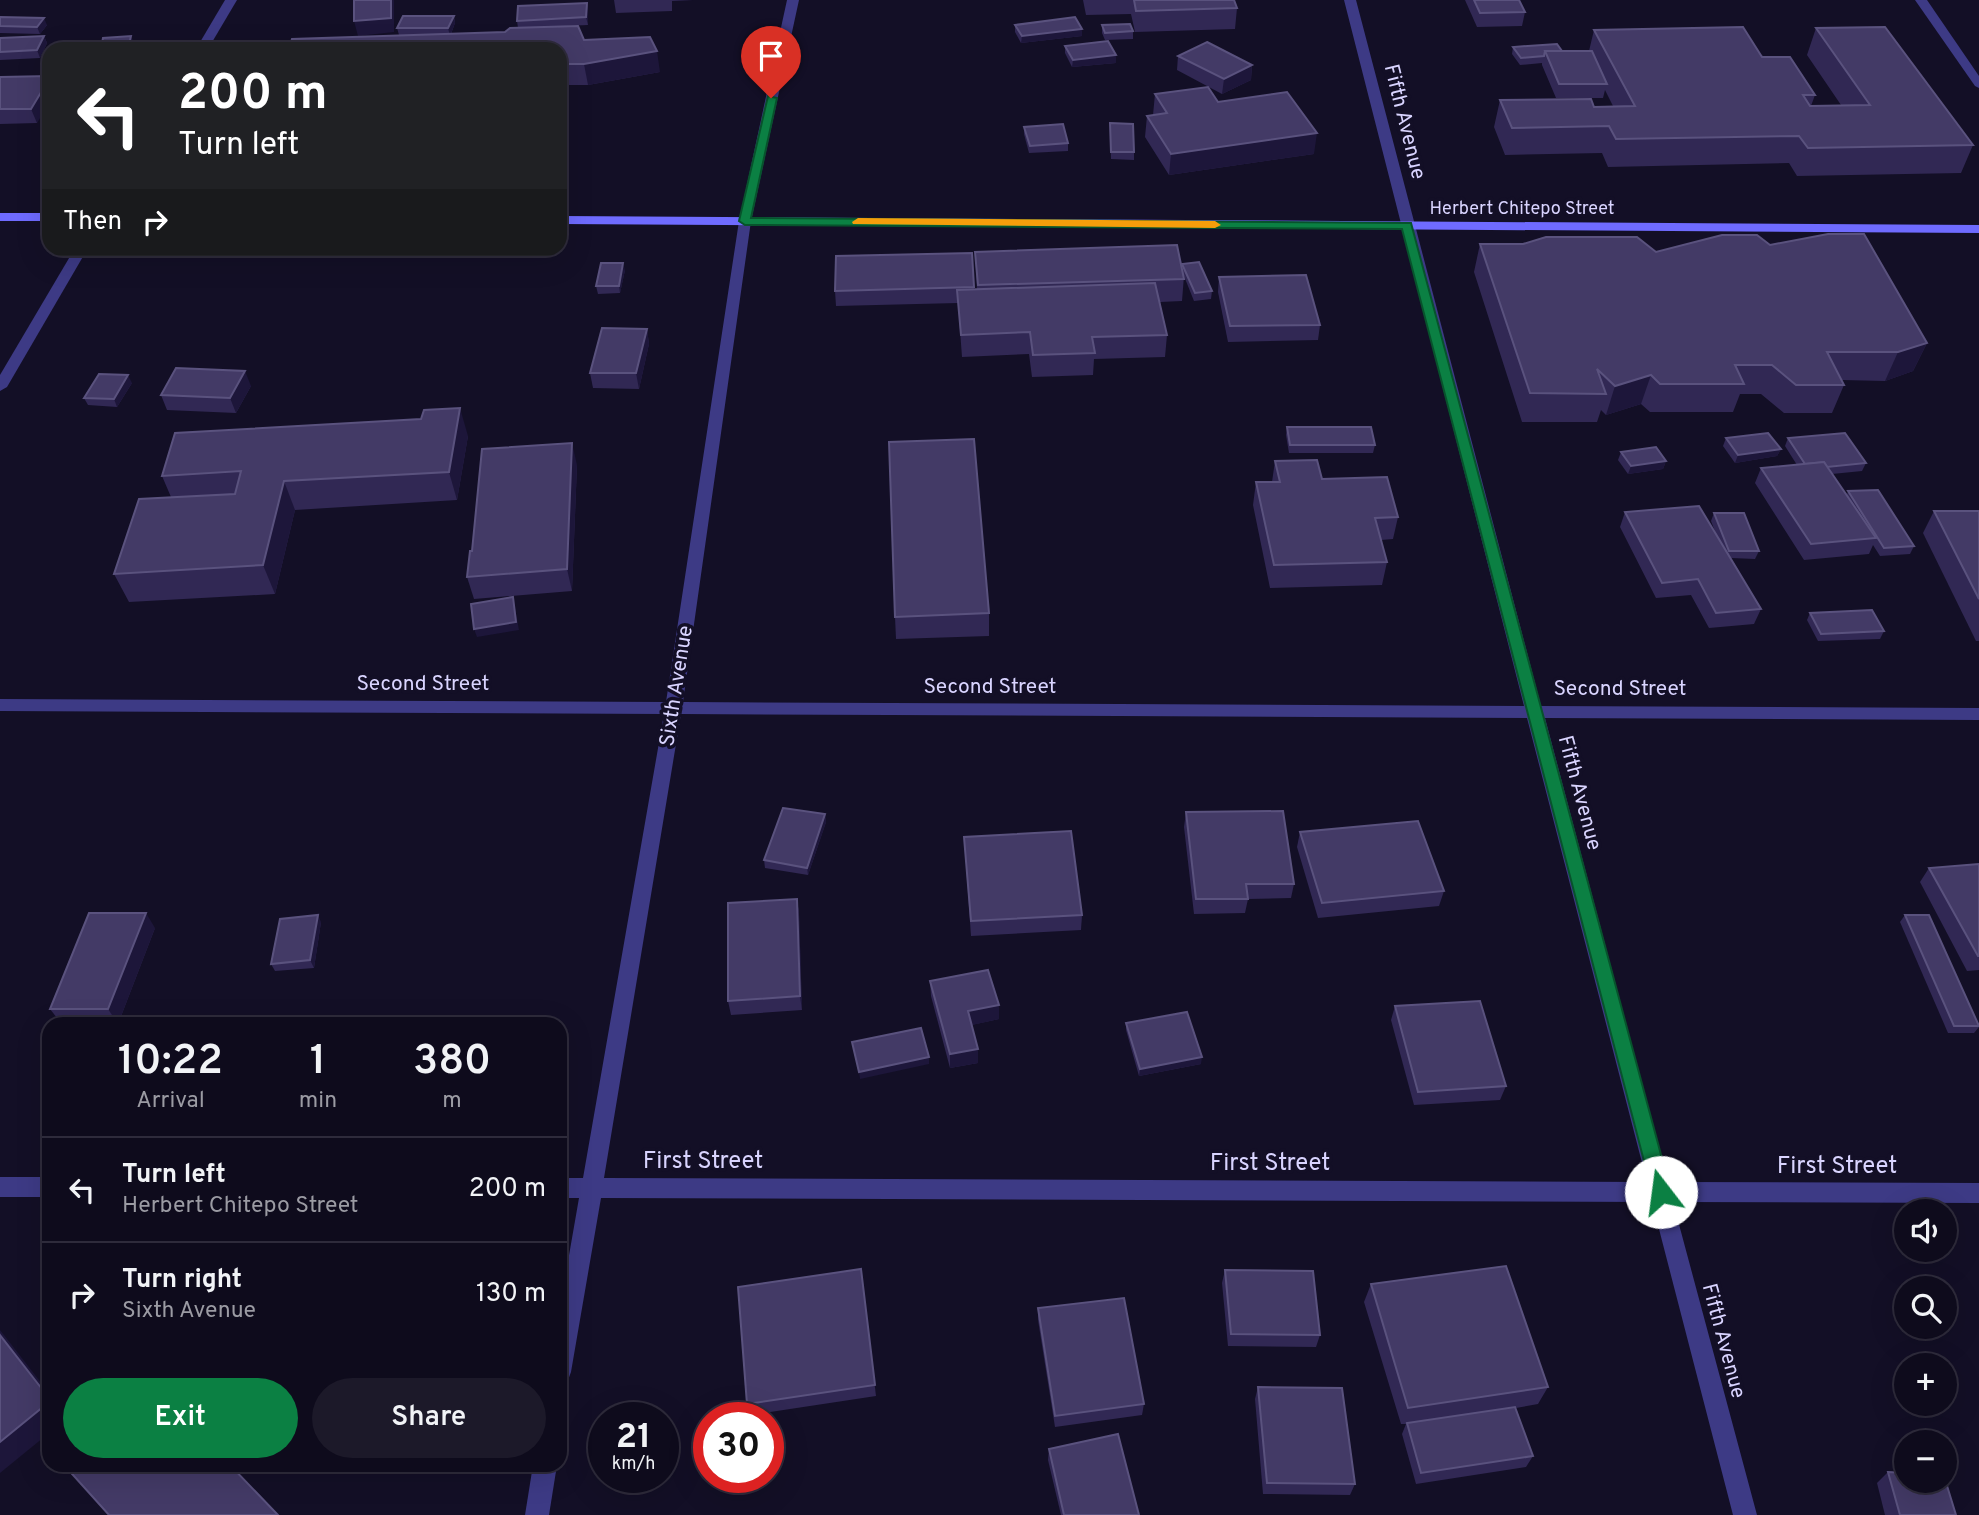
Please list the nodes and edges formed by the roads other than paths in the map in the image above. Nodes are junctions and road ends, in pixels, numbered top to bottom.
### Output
1 (231, 0) edge
2 (793, 0) edge
3 (1350, 0) edge
4 (1921, 0) edge
5 (206, 42) edge
6 (1979, 84) edge
7 (0, 217) edge
8 (42, 217) edge
9 (567, 220) edge
10 (745, 221) junction
11 (1407, 226) junction
12 (1979, 229) edge
13 (77, 256) edge
14 (0, 387) edge
15 (0, 705) edge
16 (674, 708) junction
17 (1534, 711) junction
18 (1979, 714) edge
19 (0, 1186) edge
20 (42, 1187) edge
21 (567, 1188) edge
22 (590, 1188) junction
23 (1661, 1192) junction
24 (1979, 1193) edge
25 (567, 1329) edge
26 (544, 1472) edge
27 (537, 1515) edge
28 (1745, 1515) edge

1 - 5 street
2 - 10 street, Sixth Avenue
3 - 11 street, Fifth Avenue
4 - 6 street
7 - 8 main road
9 - 10 main road, Herbert Chitepo Street
10 - 11 main road, Herbert Chitepo Street
10 - 16 street, Sixth Avenue
11 - 12 main road, Herbert Chitepo Street
11 - 17 street, Fifth Avenue
13 - 14 street
15 - 16 street, Second Street
16 - 17 street, Second Street
16 - 22 street, Sixth Avenue
17 - 18 street, Second Street
17 - 23 street, Fifth Avenue
19 - 20 street
21 - 22 street, First Street
22 - 23 street, First Street
22 - 25 street, Sixth Avenue
23 - 24 street, First Street
23 - 28 street, Fifth Avenue
26 - 27 street

